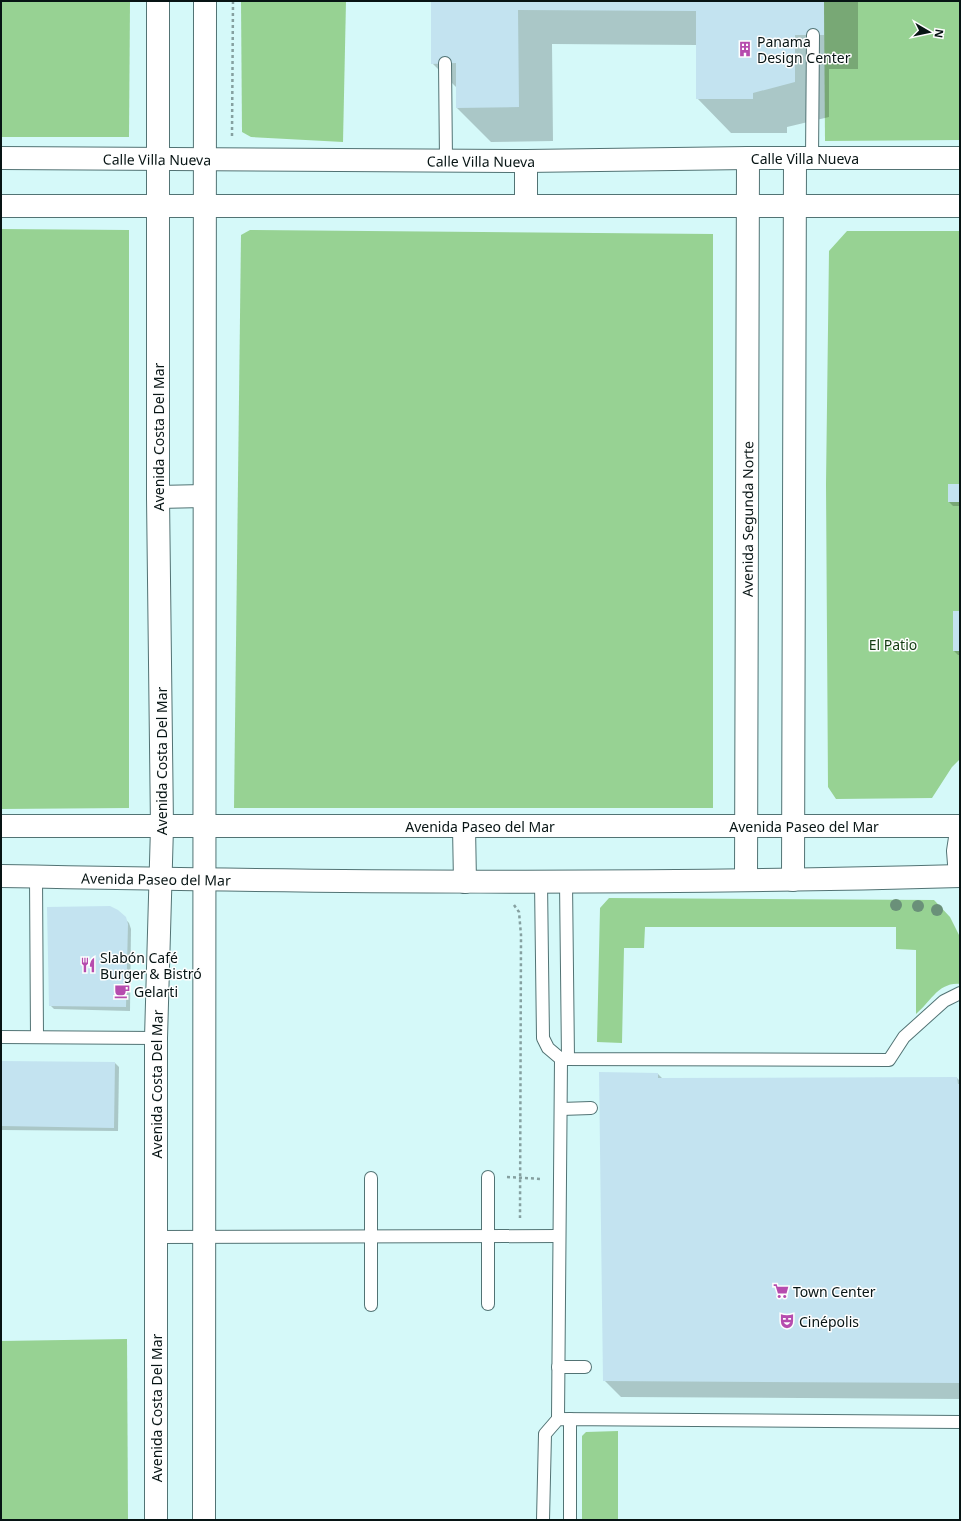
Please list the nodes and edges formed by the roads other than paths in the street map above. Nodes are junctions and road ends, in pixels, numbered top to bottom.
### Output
1 (158, 1) edge
2 (205, 1) edge
3 (813, 35) dead end
4 (445, 63) dead end
5 (1, 158) edge
6 (159, 158) junction
7 (205, 158) junction
8 (748, 158) junction
9 (804, 158) junction
10 (960, 158) edge
11 (446, 160) junction
12 (526, 161) junction
13 (1, 206) edge
14 (158, 206) junction
15 (205, 206) junction
16 (526, 206) junction
17 (748, 206) junction
18 (795, 206) junction
19 (960, 206) edge
20 (204, 496) junction
21 (158, 497) junction
22 (1, 826) edge
23 (204, 826) junction
24 (960, 826) edge
25 (162, 827) junction
26 (464, 827) junction
27 (746, 827) junction
28 (794, 827) junction
29 (960, 838) edge
30 (1, 876) edge
31 (960, 876) edge
32 (36, 877) junction
33 (204, 878) junction
34 (160, 879) junction
35 (746, 880) junction
36 (793, 880) junction
37 (466, 882) junction
38 (541, 882) junction
39 (566, 882) junction
40 (960, 993) edge
41 (1, 1037) edge
42 (37, 1037) junction
43 (156, 1038) junction
44 (564, 1059) junction
45 (591, 1108) dead end
46 (561, 1109) junction
47 (371, 1178) dead end
48 (488, 1178) road end
49 (488, 1236) junction
50 (560, 1236) junction
51 (156, 1237) junction
52 (371, 1237) junction
53 (204, 1238) junction
54 (488, 1304) dead end
55 (371, 1305) dead end
56 (558, 1367) junction
57 (585, 1368) dead end
58 (558, 1419) junction
59 (570, 1419) junction
60 (960, 1422) edge
61 (156, 1520) edge
62 (204, 1520) edge
63 (543, 1520) edge
64 (570, 1520) edge

1 - 6 street, Avenida Costa Del Mar
2 - 7 street
3 - 9 lane
4 - 11 lane
5 - 6 street, Calle Villa Nueva
6 - 7 street, Calle Villa Nueva
6 - 14 street, Avenida Costa Del Mar
7 - 11 street, Calle Villa Nueva
7 - 15 street
8 - 9 street, Calle Villa Nueva
8 - 12 street, Calle Villa Nueva
8 - 17 street, Avenida Segunda Norte
9 - 10 street, Calle Villa Nueva
9 - 18 street
11 - 12 street, Calle Villa Nueva
12 - 16 street
13 - 14 street
14 - 15 street
14 - 21 street, Avenida Costa Del Mar
15 - 16 street
15 - 20 street
16 - 17 street
17 - 18 street
17 - 27 street, Avenida Segunda Norte
18 - 19 street
18 - 28 street
20 - 21 street
20 - 23 street
21 - 25 street, Avenida Costa Del Mar
22 - 25 street, Avenida Paseo del Mar
23 - 25 street, Avenida Paseo del Mar
23 - 26 street, Avenida Paseo del Mar
23 - 33 street
24 - 28 street, Avenida Paseo del Mar
25 - 34 street, Avenida Costa Del Mar
26 - 27 street, Avenida Paseo del Mar
26 - 37 street
27 - 28 street, Avenida Paseo del Mar
27 - 35 street, Avenida Segunda Norte
28 - 36 street
29 - 31 street
30 - 32 street, Avenida Paseo del Mar
31 - 36 street, Avenida Paseo del Mar
32 - 34 street, Avenida Paseo del Mar
32 - 42 lane
33 - 34 street, Avenida Paseo del Mar
33 - 37 street, Avenida Paseo del Mar
33 - 53 street
34 - 43 street, Avenida Costa Del Mar
35 - 36 street, Avenida Paseo del Mar
35 - 39 street, Avenida Paseo del Mar
37 - 38 street, Avenida Paseo del Mar
38 - 39 street, Avenida Paseo del Mar
38 - 44 lane
39 - 44 lane
40 - 44 lane
41 - 42 lane
42 - 43 lane
43 - 51 street, Avenida Costa Del Mar
44 - 46 lane
45 - 46 lane
46 - 50 lane
47 - 52 lane
48 - 49 lane
49 - 50 lane
49 - 52 lane
49 - 54 lane
50 - 56 lane
51 - 53 lane
51 - 61 street, Avenida Costa Del Mar
52 - 53 lane
52 - 55 lane
53 - 62 street
56 - 57 lane
56 - 58 lane
58 - 59 lane
58 - 63 lane
59 - 60 lane
59 - 64 lane

